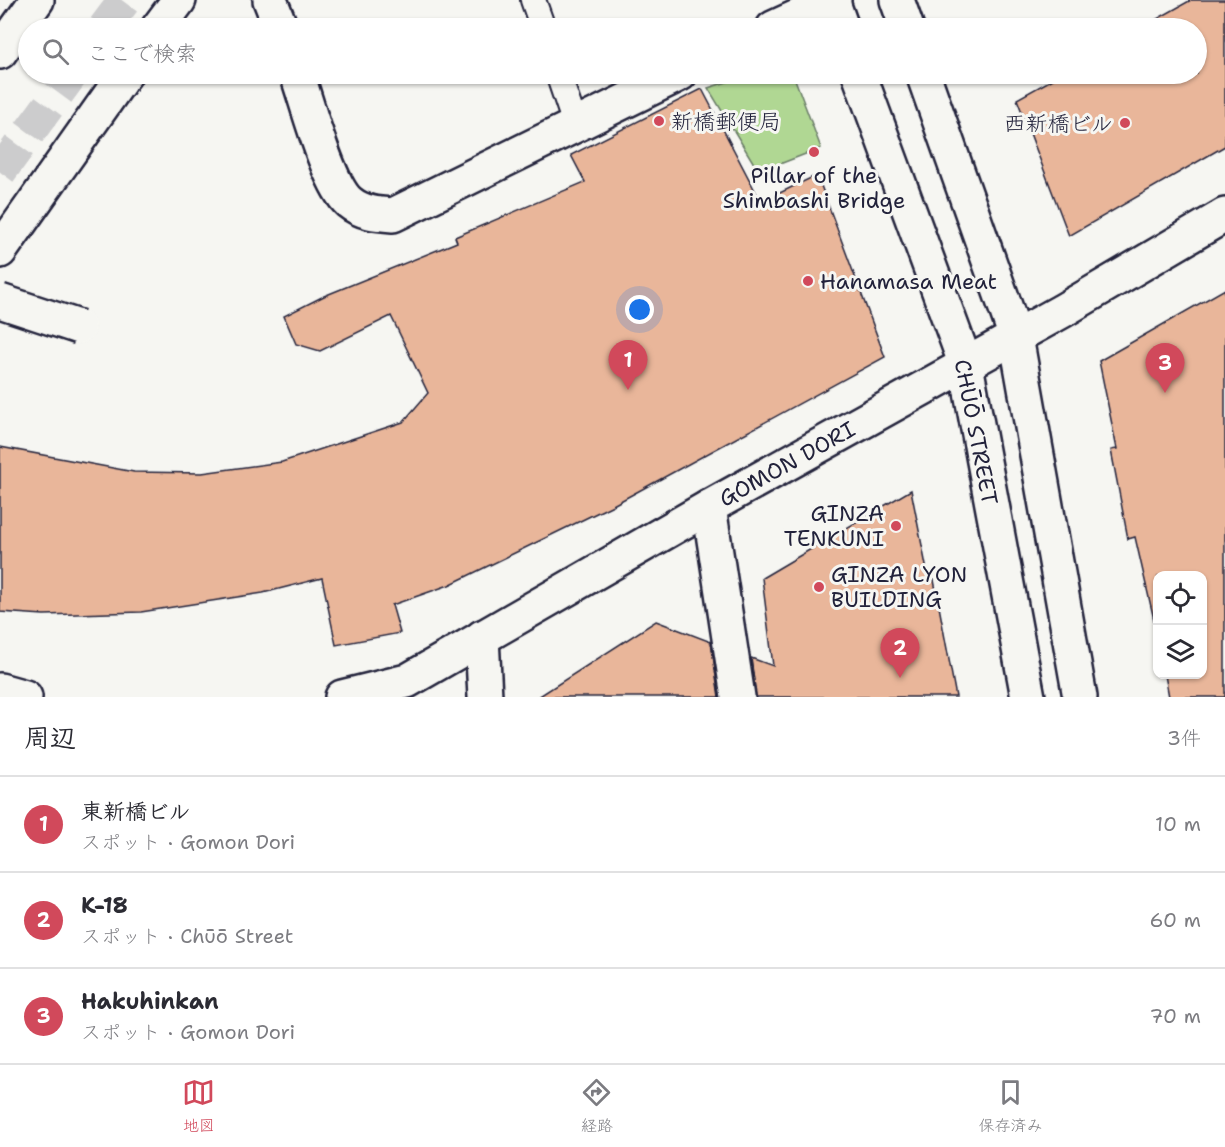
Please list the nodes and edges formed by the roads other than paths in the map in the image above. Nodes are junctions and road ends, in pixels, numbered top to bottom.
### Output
1 (37, 0) edge
2 (179, 0) edge
3 (270, 0) edge
4 (533, 0) edge
5 (897, 0) edge
6 (835, 7) edge
7 (24, 18) edge
8 (166, 18) edge
9 (277, 18) edge
10 (539, 18) edge
11 (803, 18) edge
12 (903, 18) edge
13 (18, 27) edge
14 (0, 52) edge
15 (118, 84) edge
16 (300, 84) edge
17 (561, 84) edge
18 (659, 84) edge
19 (863, 84) edge
20 (927, 84) edge
21 (574, 124) junction
22 (1225, 215) edge
23 (0, 251) edge
24 (0, 301) edge
25 (79, 327) dead end
26 (1016, 337) junction
27 (966, 365) junction
28 (709, 507) junction
29 (482, 637) junction
30 (342, 697) edge
31 (485, 697) edge
32 (738, 697) edge
33 (1028, 697) edge
34 (1080, 697) edge

1 - 7 main road
2 - 8 main road
3 - 9 main road
4 - 10 lane
5 - 12 main road
6 - 11 main road
13 - 14 main road
15 - 23 main road
16 - 21 main road
17 - 21 lane
18 - 21 main road
19 - 27 main road, CHŪŌ STREET
20 - 26 main road
22 - 26 main road, GOMON DORI
24 - 25 main road, bridge
26 - 27 main road, GOMON DORI
26 - 34 main road
27 - 28 main road, GOMON DORI
27 - 33 main road, CHŪŌ STREET
28 - 29 main road, GOMON DORI
28 - 32 main road
29 - 30 main road, GOMON DORI
29 - 31 main road

